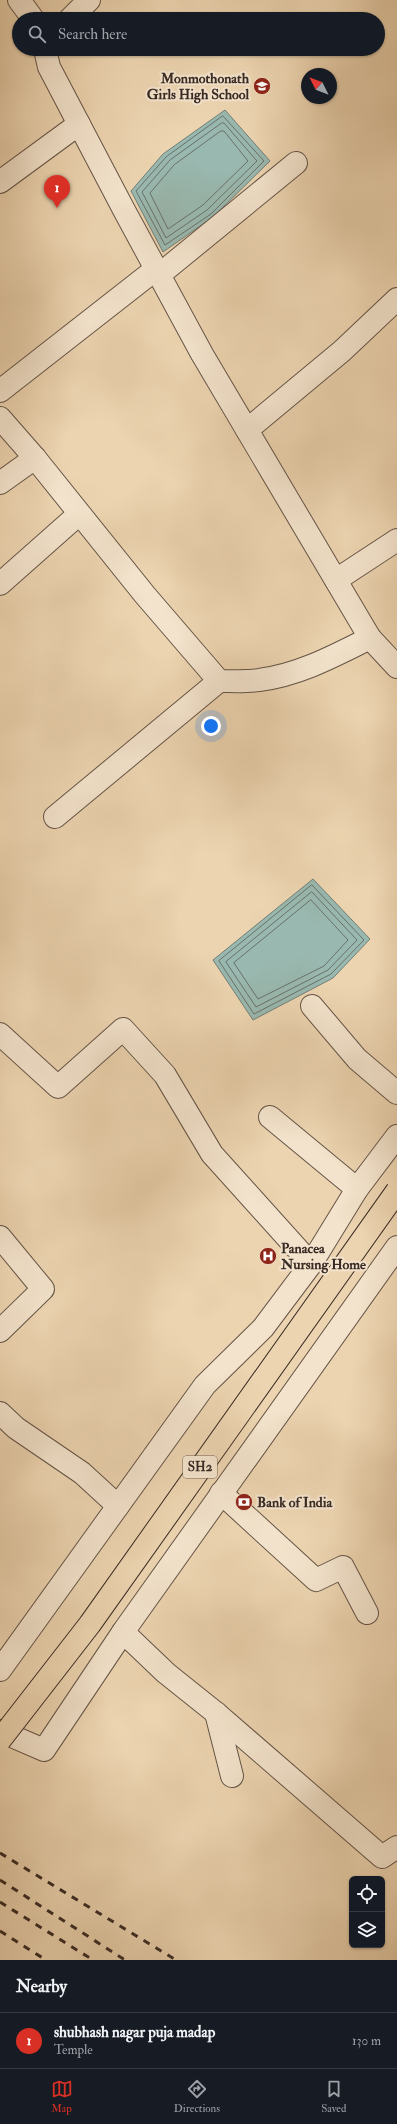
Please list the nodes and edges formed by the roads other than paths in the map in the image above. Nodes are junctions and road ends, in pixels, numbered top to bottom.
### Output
1 (19, 0) edge
2 (89, 0) edge
3 (28, 12) edge
4 (77, 12) edge
5 (46, 56) edge
6 (79, 124) junction
7 (296, 163) dead end
8 (0, 182) edge
9 (158, 272) junction
10 (397, 299) edge
11 (0, 391) edge
12 (0, 418) edge
13 (247, 430) junction
14 (35, 458) junction
15 (0, 483) edge
16 (79, 514) junction
17 (397, 540) edge
18 (336, 580) junction
19 (0, 584) edge
20 (370, 638) junction
21 (397, 667) edge
22 (219, 681) junction
23 (56, 817) dead end
24 (312, 1006) dead end
25 (0, 1034) edge
26 (397, 1092) edge
27 (270, 1117) dead end
28 (397, 1136) edge
29 (357, 1189) junction
30 (397, 1191) edge
31 (0, 1237) edge
32 (397, 1247) edge
33 (310, 1264) junction
34 (0, 1331) edge
35 (0, 1413) edge
36 (221, 1493) junction
37 (118, 1506) junction
38 (366, 1613) dead end
39 (123, 1632) junction
40 (0, 1670) edge
41 (216, 1713) junction
42 (0, 1731) edge
43 (0, 1740) edge
44 (232, 1776) dead end
45 (397, 1847) edge

1 - 3 street
2 - 4 street
5 - 6 street
6 - 8 street
6 - 9 street
7 - 9 street
9 - 11 street
9 - 13 street
10 - 13 street
12 - 14 street
13 - 18 street
14 - 15 street
14 - 16 street
16 - 19 street
16 - 22 street
17 - 18 street
18 - 20 street
20 - 21 street
20 - 22 street
22 - 23 street
24 - 26 street
25 - 33 street
27 - 29 street
28 - 29 street
29 - 33 street
30 - 43 main road, SH2, bridge
31 - 34 street
32 - 36 street
33 - 37 street
35 - 37 street
36 - 38 street
36 - 39 street
37 - 40 street
39 - 41 street
39 - 42 street
41 - 44 street
41 - 45 street

